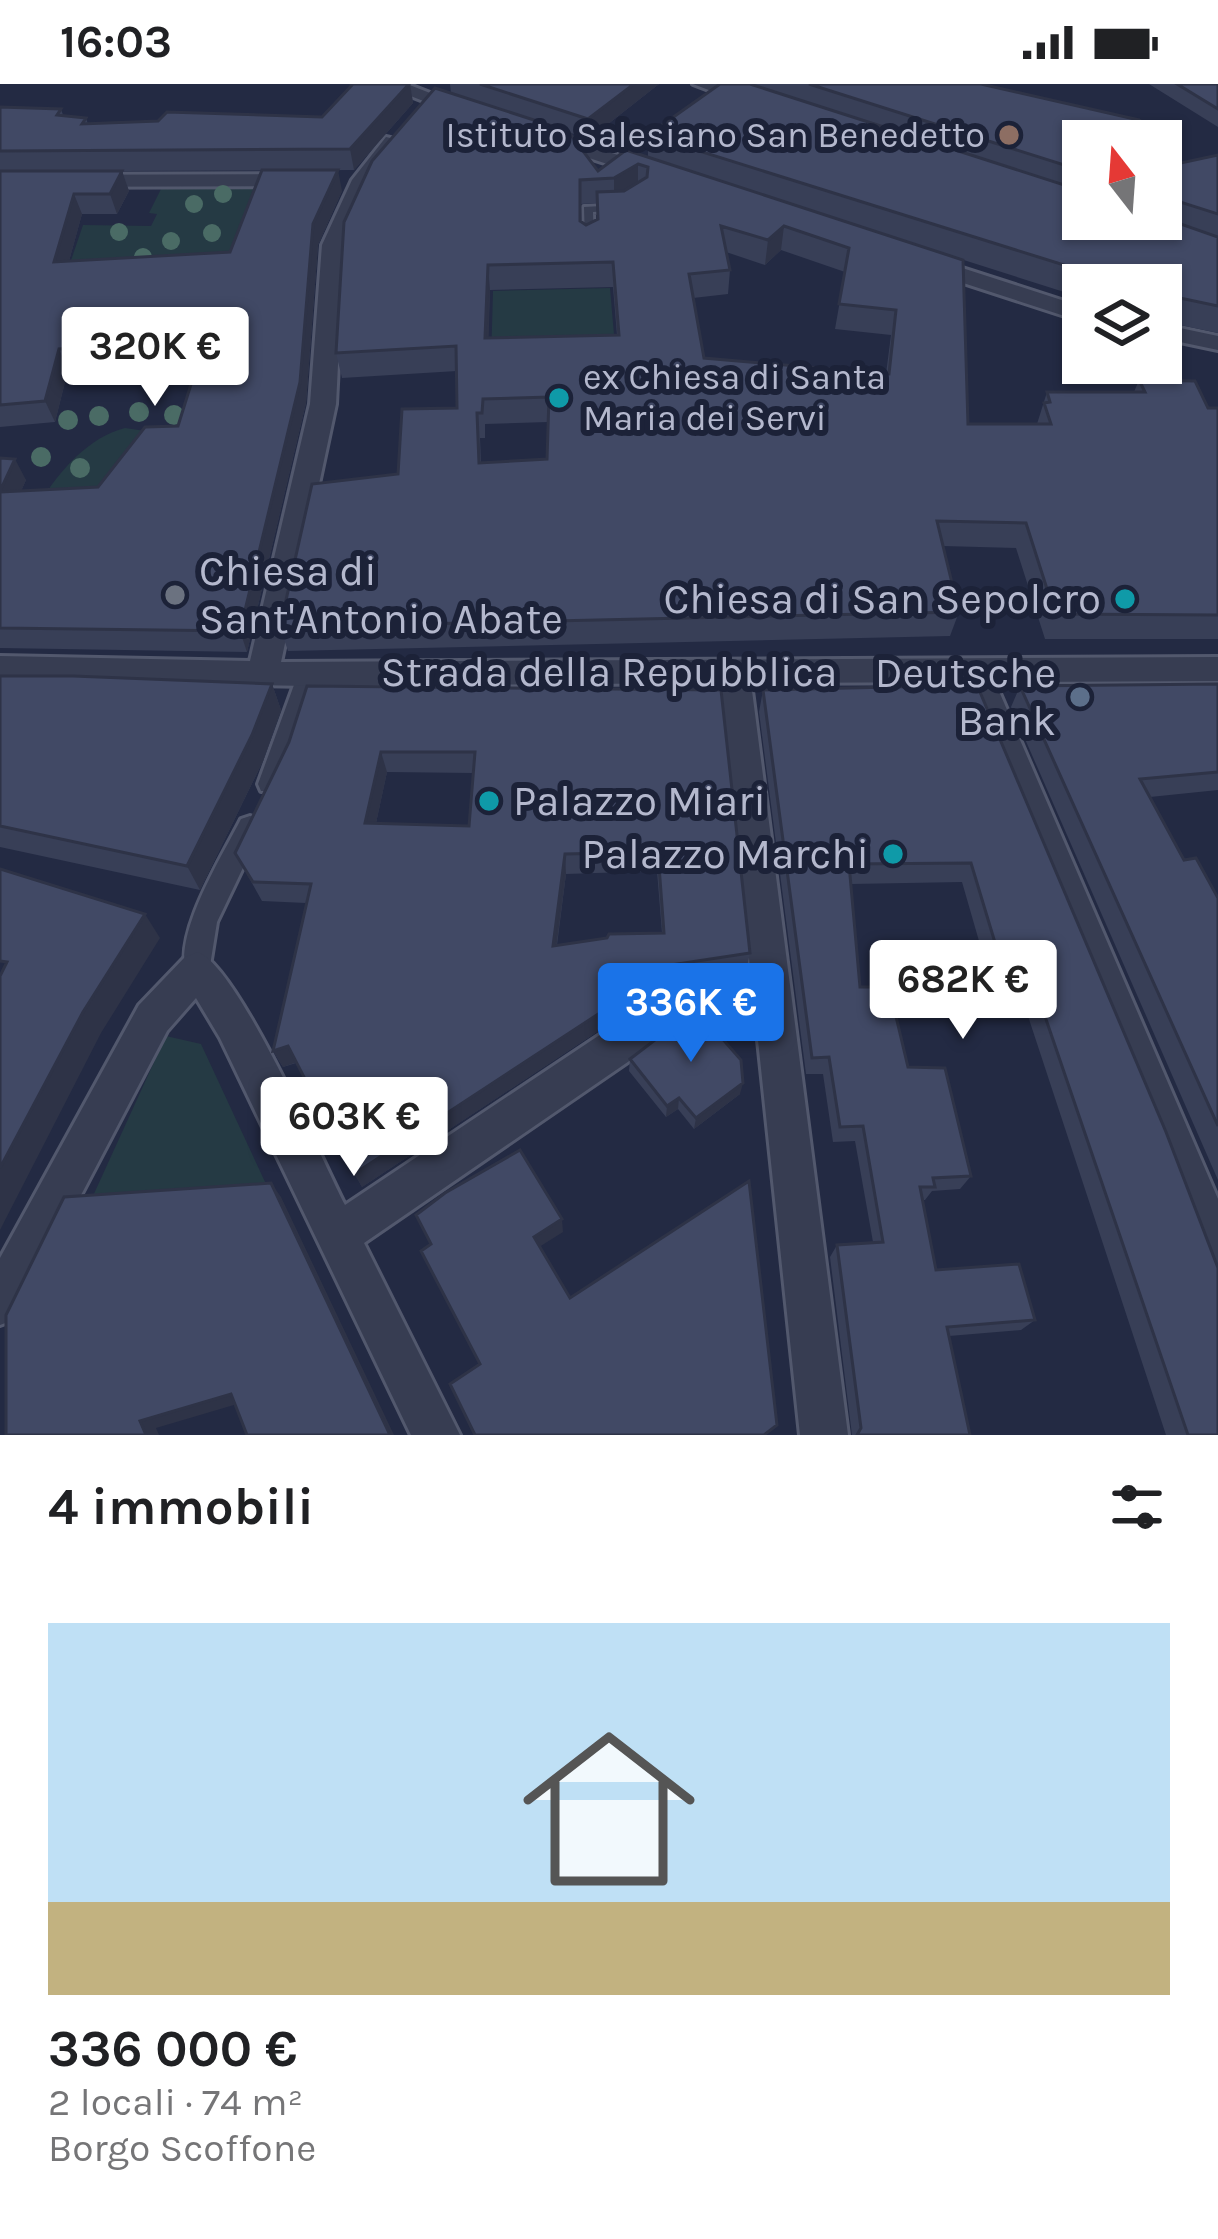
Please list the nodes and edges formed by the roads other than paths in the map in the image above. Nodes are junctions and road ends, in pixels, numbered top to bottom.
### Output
1 (389, 84) edge
2 (702, 84) edge
3 (768, 106) edge
4 (423, 107) edge
5 (343, 180) junction
6 (0, 181) edge
7 (661, 182) edge
8 (628, 202) edge
9 (590, 243) edge
10 (895, 253) edge
11 (1062, 308) edge
12 (1182, 335) edge
13 (1218, 343) edge
14 (0, 668) edge
15 (1218, 669) edge
16 (734, 670) junction
17 (974, 670) junction
18 (263, 673) junction
19 (309, 674) junction
20 (198, 969) junction
21 (769, 992) junction
22 (338, 1235) junction
23 (1218, 1250) edge
24 (0, 1303) edge
25 (436, 1435) edge
26 (824, 1435) edge

1 - 4 street
2 - 3 street
4 - 5 street
4 - 7 street
5 - 6 street
5 - 18 street
8 - 9 lane
10 - 11 street
12 - 13 street
14 - 18 street, Strada della Repubblica
15 - 17 street, Strada della Repubblica
16 - 17 street, Strada della Repubblica
16 - 19 street, Strada della Repubblica
16 - 21 street
17 - 23 street
18 - 19 street, Strada della Repubblica
19 - 20 street
20 - 22 street
20 - 24 street
21 - 22 street
21 - 26 street
22 - 25 street

